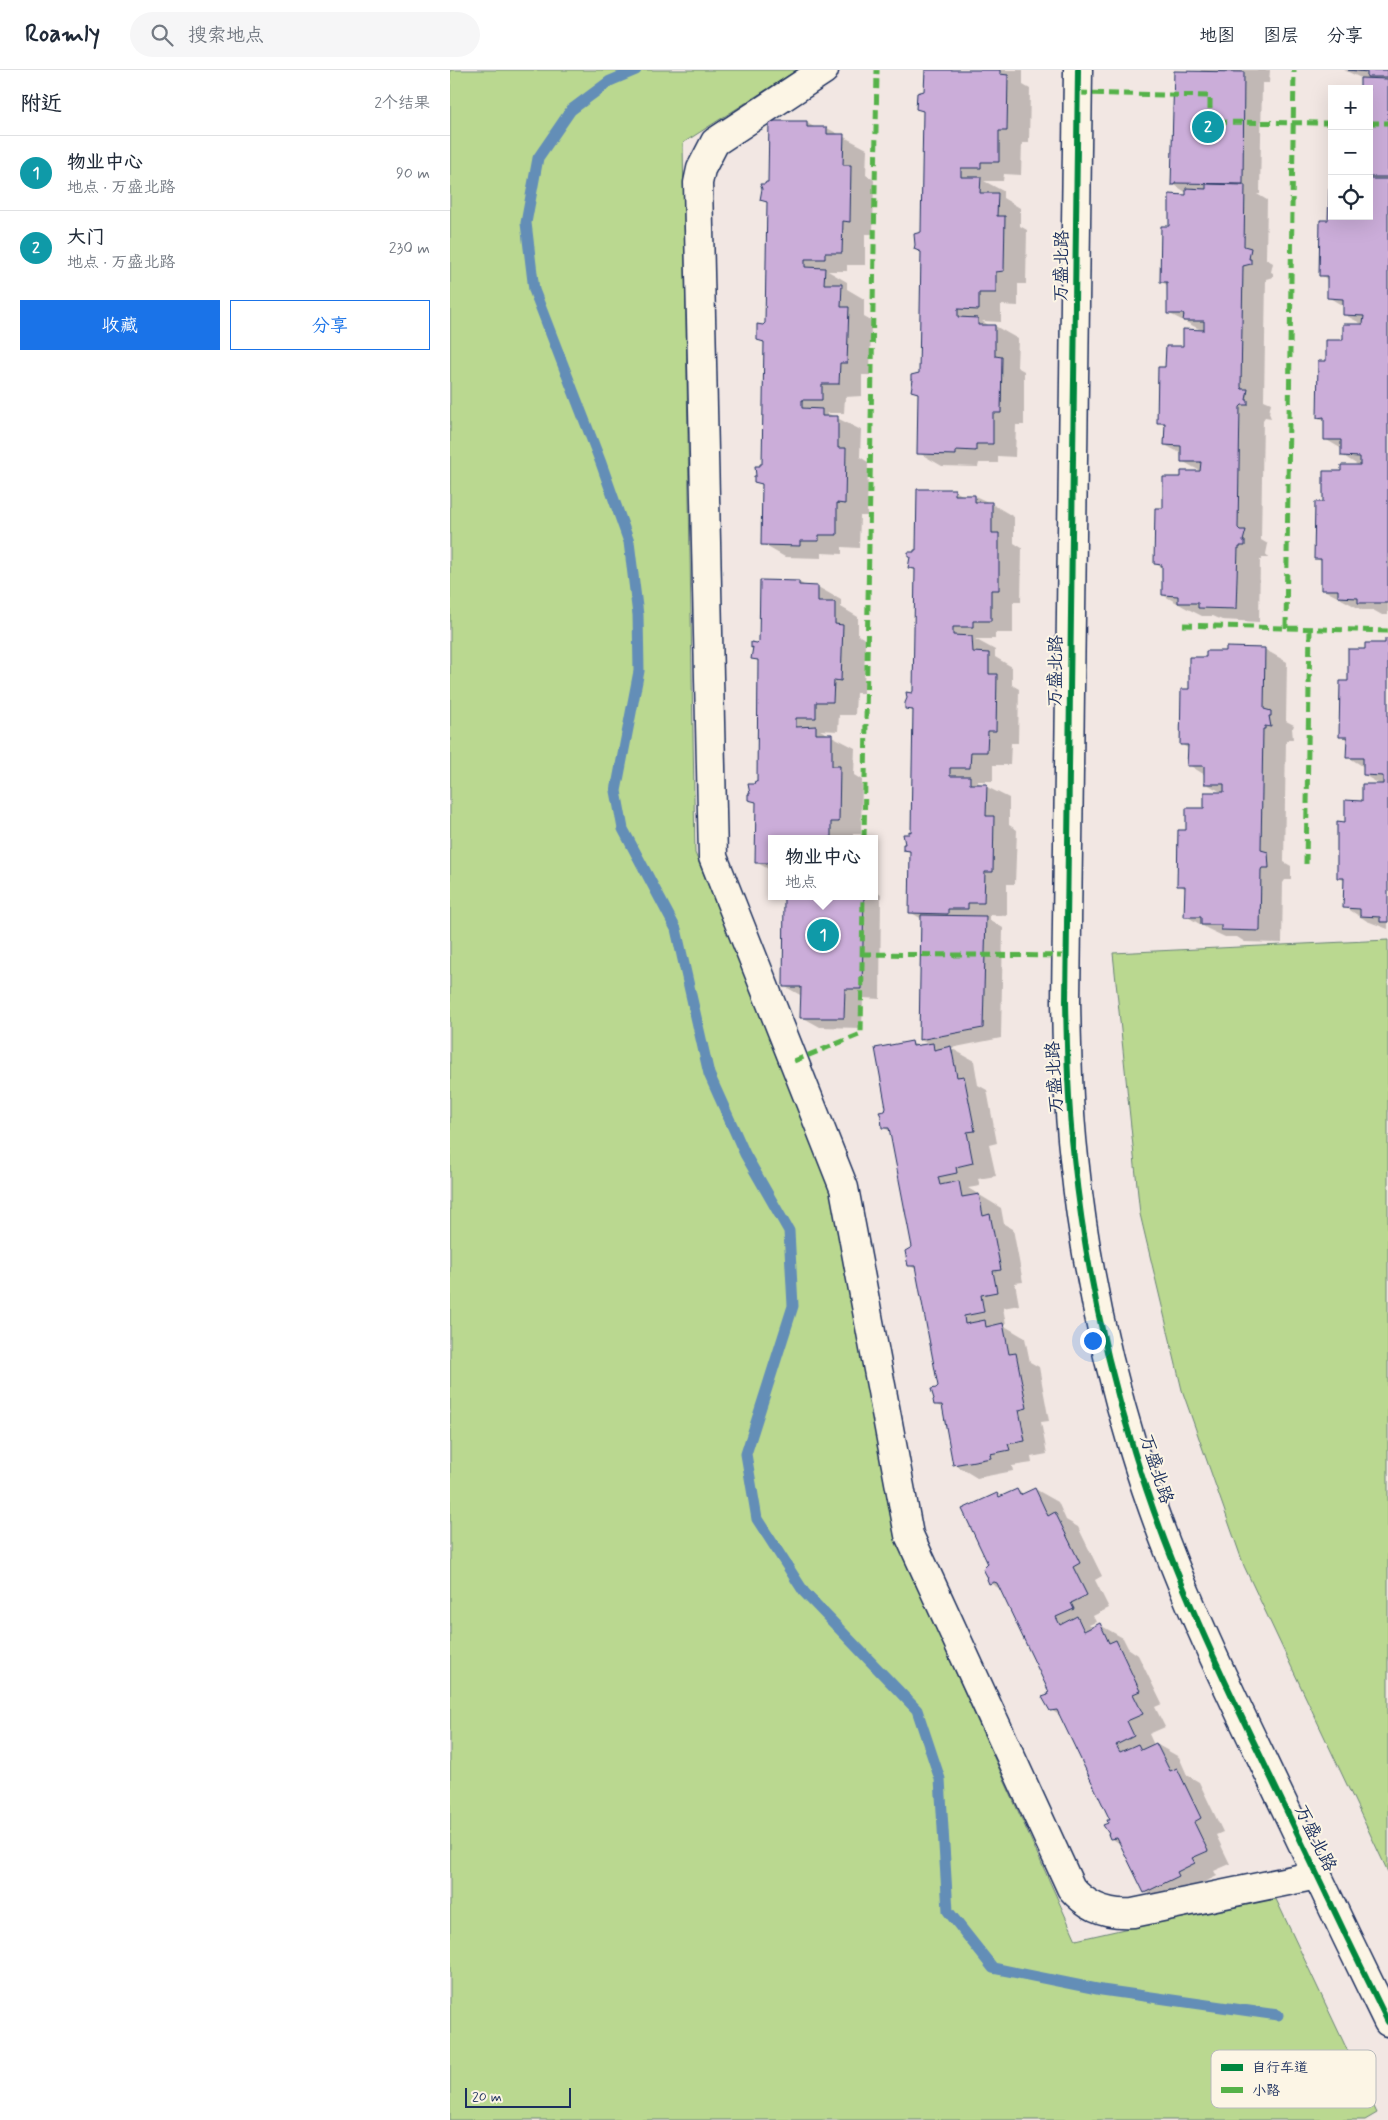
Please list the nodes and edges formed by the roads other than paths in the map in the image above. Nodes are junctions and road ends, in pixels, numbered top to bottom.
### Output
1 (824, 70) edge
2 (1078, 70) edge
3 (1317, 1874) junction
4 (1388, 2022) edge

1 - 3 street
2 - 3 street, 万盛北路
3 - 4 street, 万盛北路

